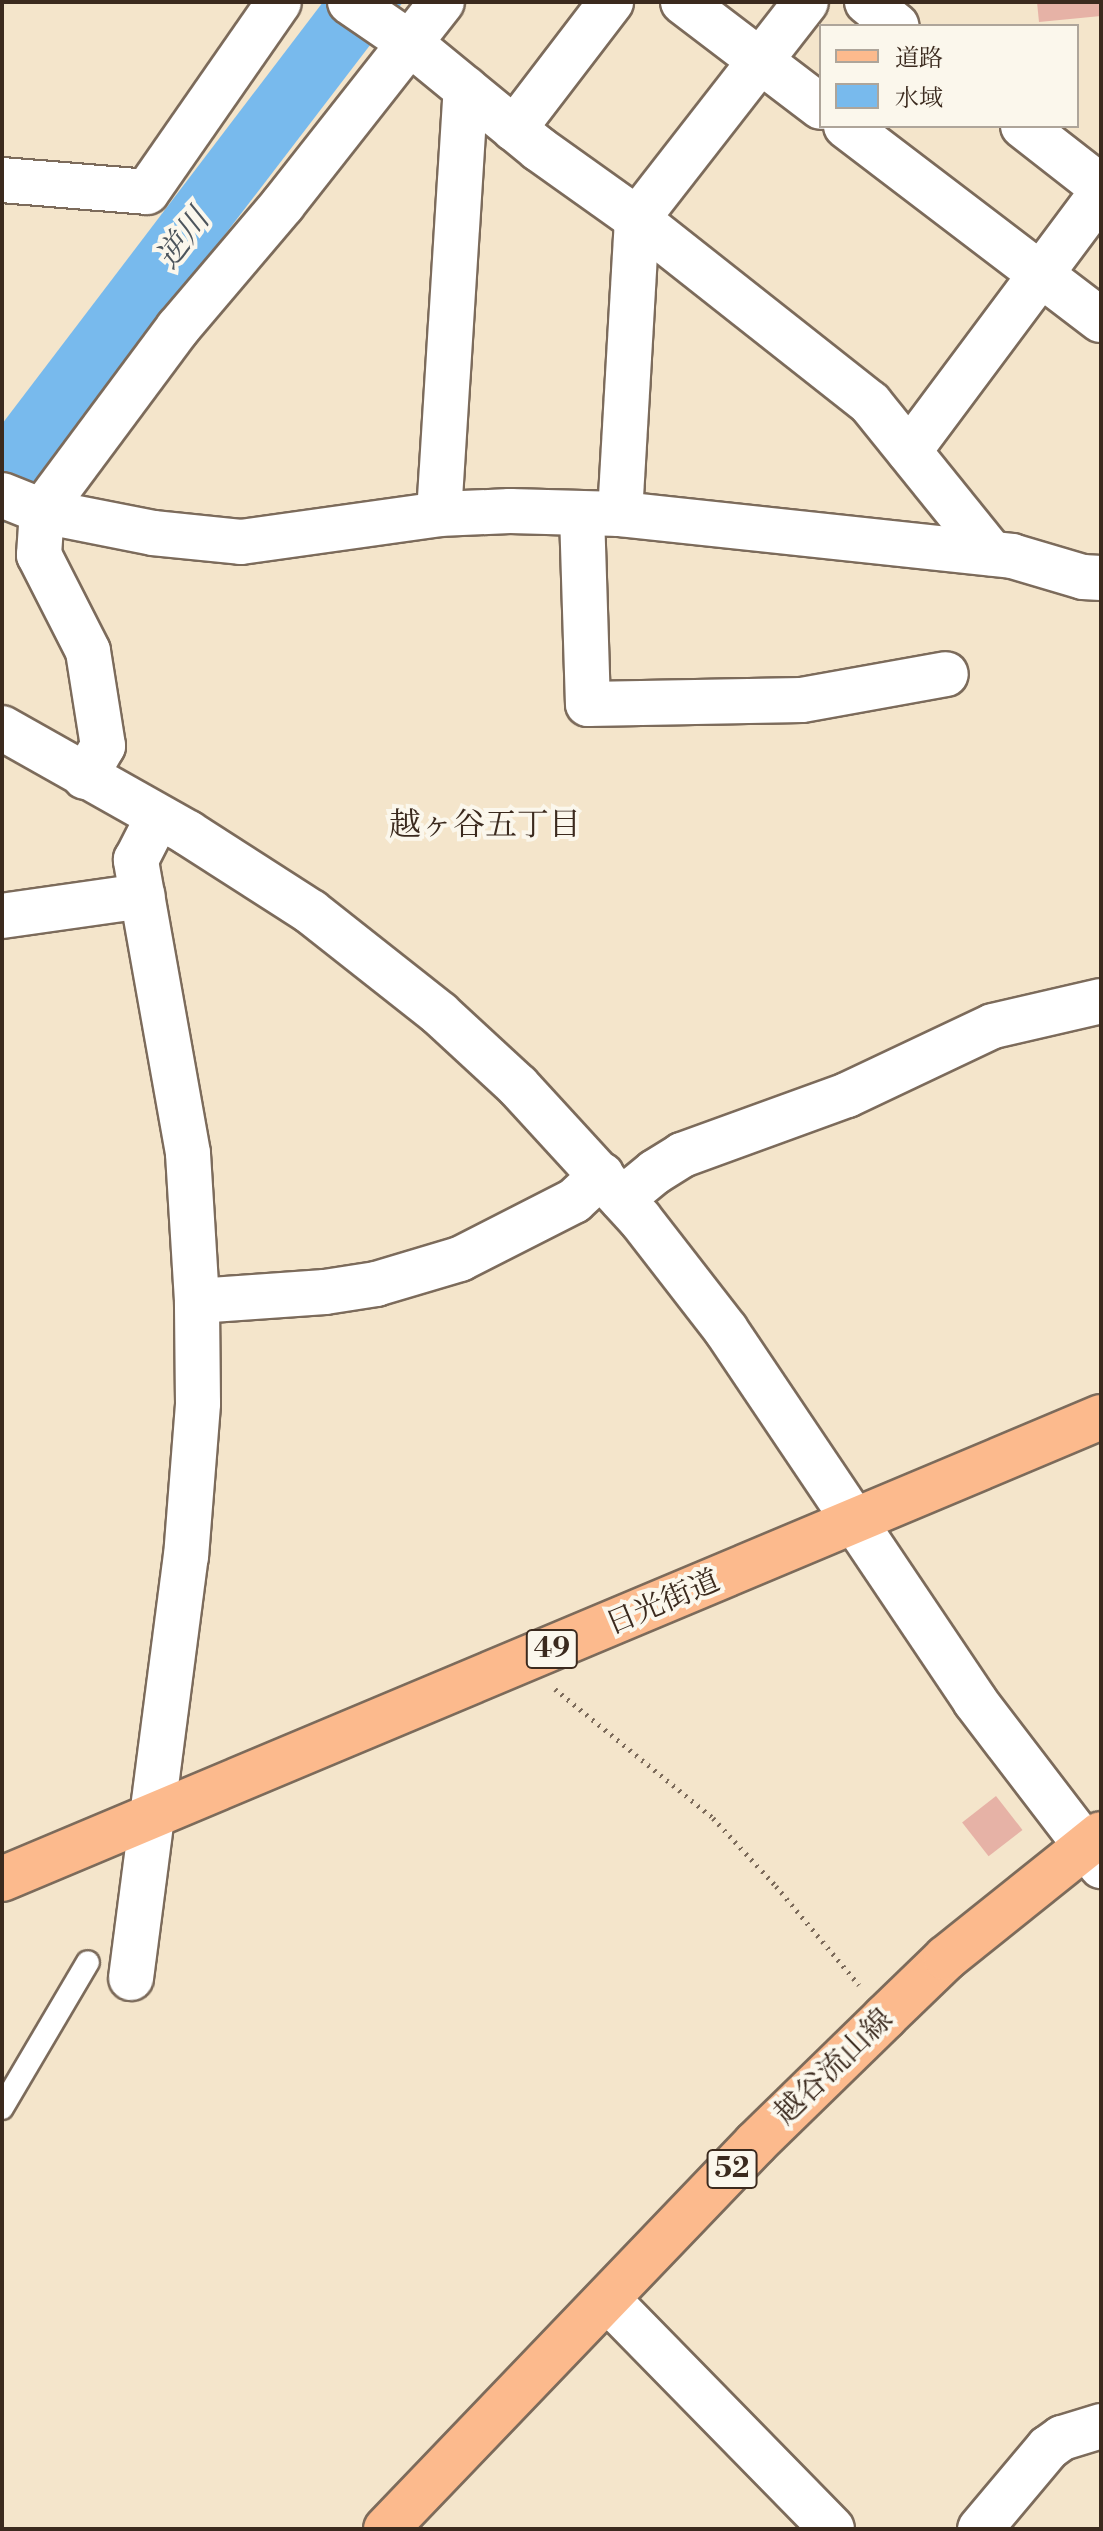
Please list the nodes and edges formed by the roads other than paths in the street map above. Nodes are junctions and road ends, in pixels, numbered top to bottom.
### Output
1 (279, 2) edge
2 (350, 2) edge
3 (442, 2) edge
4 (611, 2) edge
5 (683, 2) edge
6 (806, 2) edge
7 (867, 2) edge
8 (894, 24) edge
9 (404, 39) junction
10 (760, 61) junction
11 (466, 89) junction
12 (819, 105) edge
13 (849, 128) edge
14 (1026, 128) edge
15 (514, 129) junction
16 (2, 180) edge
17 (1101, 187) edge
18 (1101, 193) edge
19 (637, 219) junction
20 (1041, 274) junction
21 (1101, 320) edge
22 (909, 451) junction
23 (21, 502) edge
24 (439, 514) junction
25 (601, 514) junction
26 (991, 553) junction
27 (1101, 578) edge
28 (946, 674) dead end
29 (2, 728) edge
30 (85, 777) junction
31 (158, 817) junction
32 (143, 896) junction
33 (2, 916) edge
34 (1101, 1001) edge
35 (612, 1187) junction
36 (197, 1301) junction
37 (1101, 1417) edge
38 (854, 1520) junction
39 (154, 1814) junction
40 (1096, 1848) edge
41 (2, 1879) edge
42 (88, 1962) dead end
43 (131, 1978) dead end
44 (2, 2108) edge
45 (608, 2300) junction
46 (1098, 2432) edge
47 (386, 2529) edge
48 (832, 2529) edge
49 (980, 2529) edge

1 - 16 street
2 - 9 street
3 - 9 street
4 - 15 street
5 - 10 street
6 - 10 street
7 - 8 street
9 - 11 street
9 - 23 street
10 - 12 street
10 - 19 street
11 - 15 street
11 - 24 street
13 - 20 street
14 - 17 street
15 - 19 street
18 - 20 street
19 - 22 street
19 - 25 street
20 - 21 street
20 - 22 street
22 - 26 street
23 - 24 street
23 - 30 street
24 - 25 street
25 - 26 street
25 - 28 street
26 - 27 street
29 - 30 street
30 - 31 street
31 - 32 street
31 - 35 street
32 - 33 street
32 - 36 street
34 - 35 street
35 - 36 street
35 - 38 street
36 - 39 street
37 - 38 main road, 日光街道 / 49
38 - 39 main road, 日光街道 / 49
38 - 40 street
39 - 41 main road, 日光街道 / 49
39 - 43 street
40 - 45 main road, 越谷流山線 / 52
42 - 44 lane
45 - 47 main road, 越谷流山線 / 52
45 - 48 street
46 - 49 street

